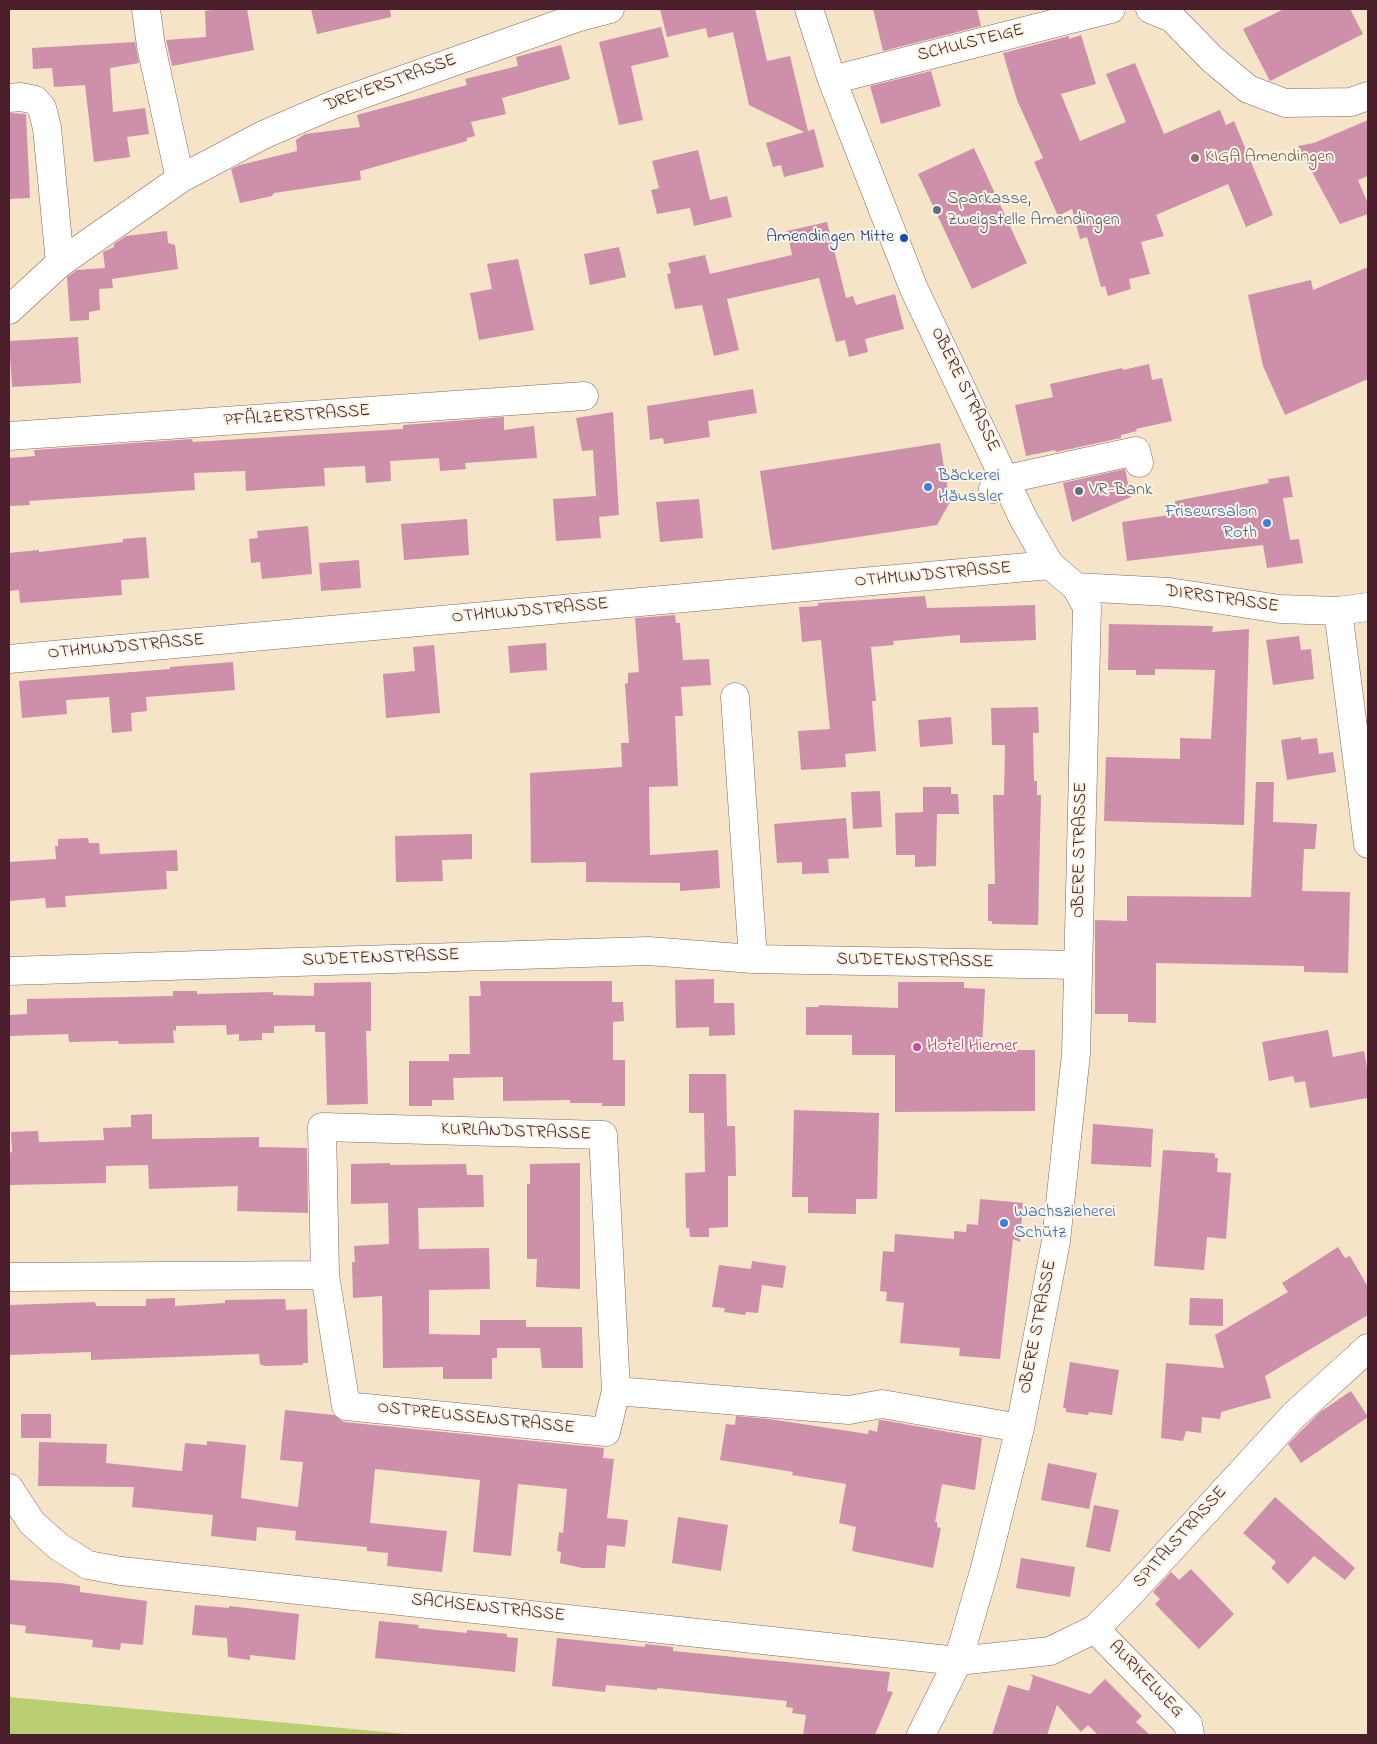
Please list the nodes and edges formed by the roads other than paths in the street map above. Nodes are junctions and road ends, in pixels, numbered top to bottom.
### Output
1 (146, 9) edge
2 (610, 9) edge
3 (809, 9) edge
4 (1111, 9) edge
5 (1150, 9) edge
6 (573, 13) edge
7 (832, 80) junction
8 (1368, 96) edge
9 (9, 98) edge
10 (180, 179) junction
11 (60, 263) junction
12 (9, 310) edge
13 (584, 396) dead end
14 (9, 436) edge
15 (1139, 463) dead end
16 (999, 484) junction
17 (1050, 565) junction
18 (1076, 586) junction
19 (1368, 607) edge
20 (1338, 611) junction
21 (9, 659) edge
22 (735, 697) dead end
23 (1368, 844) edge
24 (753, 959) junction
25 (1078, 965) junction
26 (9, 971) edge
27 (325, 1276) junction
28 (9, 1277) edge
29 (1368, 1348) edge
30 (616, 1391) junction
31 (1020, 1428) junction
32 (9, 1488) edge
33 (1095, 1629) junction
34 (958, 1661) junction
35 (921, 1735) edge
36 (1190, 1735) edge

1 - 10 street
2 - 6 street, DREYERSTRASSE
3 - 7 street, OBERE STRASSE
4 - 7 street, SCHULSTEIGE
5 - 8 street
6 - 10 street, DREYERSTRASSE
7 - 16 street, OBERE STRASSE
9 - 11 street
10 - 11 street, DREYERSTRASSE
11 - 12 street, DREYERSTRASSE
13 - 14 street, PFÄLZERSTRASSE
15 - 16 street
16 - 17 street, OBERE STRASSE
17 - 18 street, OBERE STRASSE
17 - 21 street, OTHMUNDSTRASSE
18 - 20 street, DIRRSTRASSE
18 - 25 street, OBERE STRASSE
19 - 20 street, DIRRSTRASSE
20 - 23 street
22 - 24 street
24 - 25 street, SUDETENSTRASSE
24 - 26 street, SUDETENSTRASSE
25 - 31 street, OBERE STRASSE
27 - 28 street
27 - 30 street, OSTPREUSSENSTRASSE
27 - 30 street, KURLANDSTRASSE
29 - 33 street, SPITALSTRASSE
30 - 31 street
31 - 34 street, OBERE STRASSE
32 - 34 street, SACHSENSTRASSE
33 - 34 street, SPITALSTRASSE
33 - 36 street, AURIKELWEG
34 - 35 street, OBERE STRASSE

